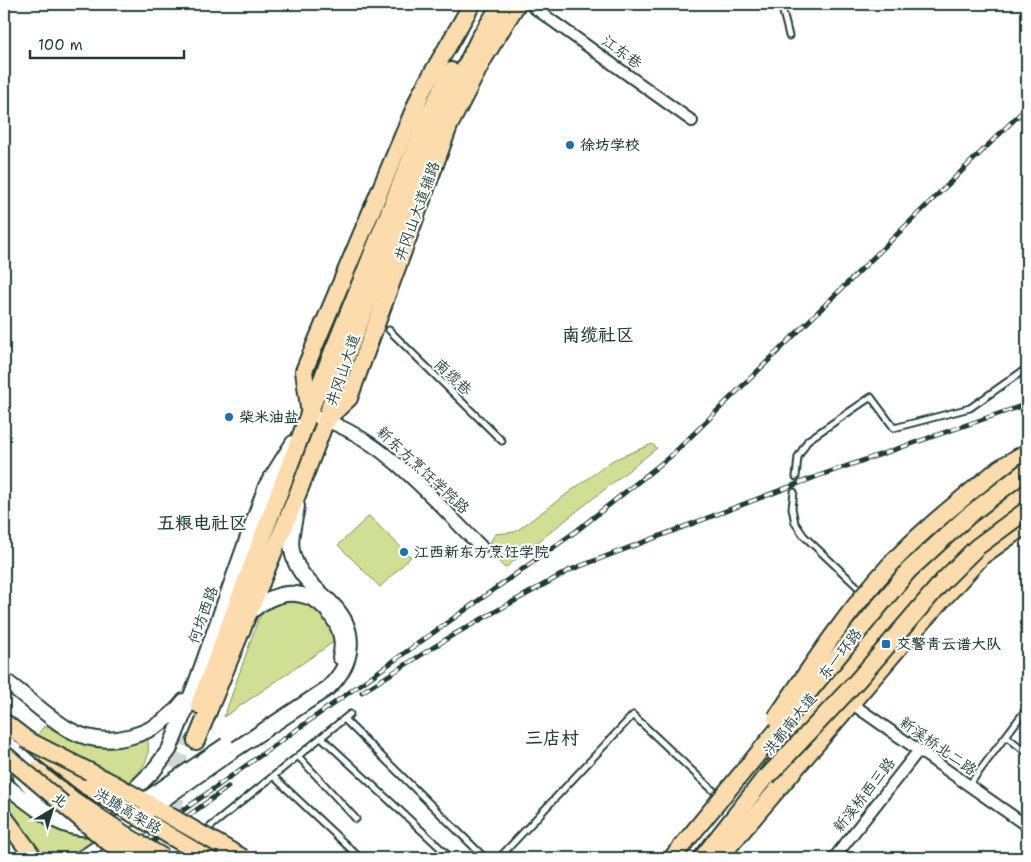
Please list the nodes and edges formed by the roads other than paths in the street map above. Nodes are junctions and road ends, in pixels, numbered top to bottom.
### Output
1 (470, 4) edge
2 (489, 4) edge
3 (502, 4) edge
4 (781, 4) edge
5 (525, 5) edge
6 (789, 36) dead end
7 (692, 121) dead end
8 (388, 330) dead end
9 (1027, 368) edge
10 (310, 415) junction
11 (326, 420) junction
12 (502, 441) dead end
13 (1027, 452) edge
14 (1027, 466) edge
15 (1027, 470) edge
16 (796, 477) dead end
17 (300, 488) junction
18 (794, 492) dead end
19 (1027, 492) edge
20 (1027, 510) edge
21 (1027, 524) edge
22 (480, 547) dead end
23 (880, 602) junction
24 (247, 616) junction
25 (346, 638) junction
26 (4, 680) edge
27 (195, 686) junction
28 (833, 690) junction
29 (851, 703) junction
30 (1027, 708) edge
31 (350, 714) dead end
32 (344, 719) junction
33 (4, 722) edge
34 (1006, 736) junction
35 (321, 737) junction
36 (25, 738) junction
37 (4, 741) edge
38 (4, 748) edge
39 (918, 750) junction
40 (1027, 753) edge
41 (4, 754) edge
42 (298, 756) junction
43 (4, 760) edge
44 (273, 776) junction
45 (767, 777) junction
46 (4, 784) edge
47 (968, 785) junction
48 (726, 797) junction
49 (147, 805) junction
50 (106, 809) junction
51 (4, 817) edge
52 (356, 819) dead end
53 (1027, 826) edge
54 (91, 830) junction
55 (186, 849) edge
56 (357, 855) dead end
57 (724, 856) edge
58 (34, 858) edge
59 (78, 858) edge
60 (134, 858) edge
61 (164, 858) edge
62 (200, 858) edge
63 (207, 858) edge
64 (225, 858) edge
65 (243, 858) edge
66 (451, 858) edge
67 (485, 858) edge
68 (500, 858) edge
69 (672, 858) edge
70 (682, 858) edge
71 (702, 858) edge
72 (834, 858) edge

1 - 10 main road
2 - 10 main road, 井冈山大道
3 - 11 main road, 井冈山大道
4 - 6 lane
5 - 7 street, 江东巷
5 - 11 main road, 井冈山大道辅路
8 - 12 lane, 南缆巷
9 - 16 lane
10 - 11 street, 新东方烹饪学院路
10 - 24 main road, 井冈山大道
10 - 27 main road, 何坊西路
11 - 17 main road, 井冈山大道
11 - 22 street, 新东方烹饪学院路
13 - 48 main road, bridge
14 - 48 main road, 洪都南大道
15 - 23 main road, 东一环路, bridge
17 - 24 main road, 井冈山大道
17 - 25 main road
18 - 23 lane
19 - 28 main road, 东一环路
20 - 45 main road, bridge
21 - 29 main road
23 - 48 main road, 东一环路, bridge
24 - 25 main road
25 - 49 main road, bridge
26 - 27 main road
27 - 50 main road, 何坊西路
28 - 29 street, 新溪桥北二路
28 - 45 main road, 东一环路, bridge
29 - 39 street, 新溪桥北二路
29 - 57 main road
30 - 34 lane
31 - 32 lane
32 - 35 lane
32 - 67 lane
33 - 36 main road, 洪腾高架路
34 - 40 lane
34 - 47 lane
35 - 42 lane
35 - 66 lane
36 - 63 main road, 洪腾高架路, bridge
36 - 65 main road, bridge
37 - 50 main road
38 - 61 main road, 洪腾高架路, bridge
39 - 47 street, 新溪桥北二路
39 - 72 street, 新溪桥西三路
41 - 60 main road, bridge
42 - 44 lane
42 - 52 lane
43 - 54 main road
44 - 55 lane
44 - 56 lane
45 - 71 main road, 东一环路
46 - 54 main road
47 - 53 street, 新溪桥北二路
48 - 68 lane
48 - 69 main road, 东一环路, bridge
48 - 70 main road, 洪都南大道
49 - 50 main road
49 - 54 main road
49 - 59 street
51 - 58 main road
55 - 62 street
55 - 64 street

